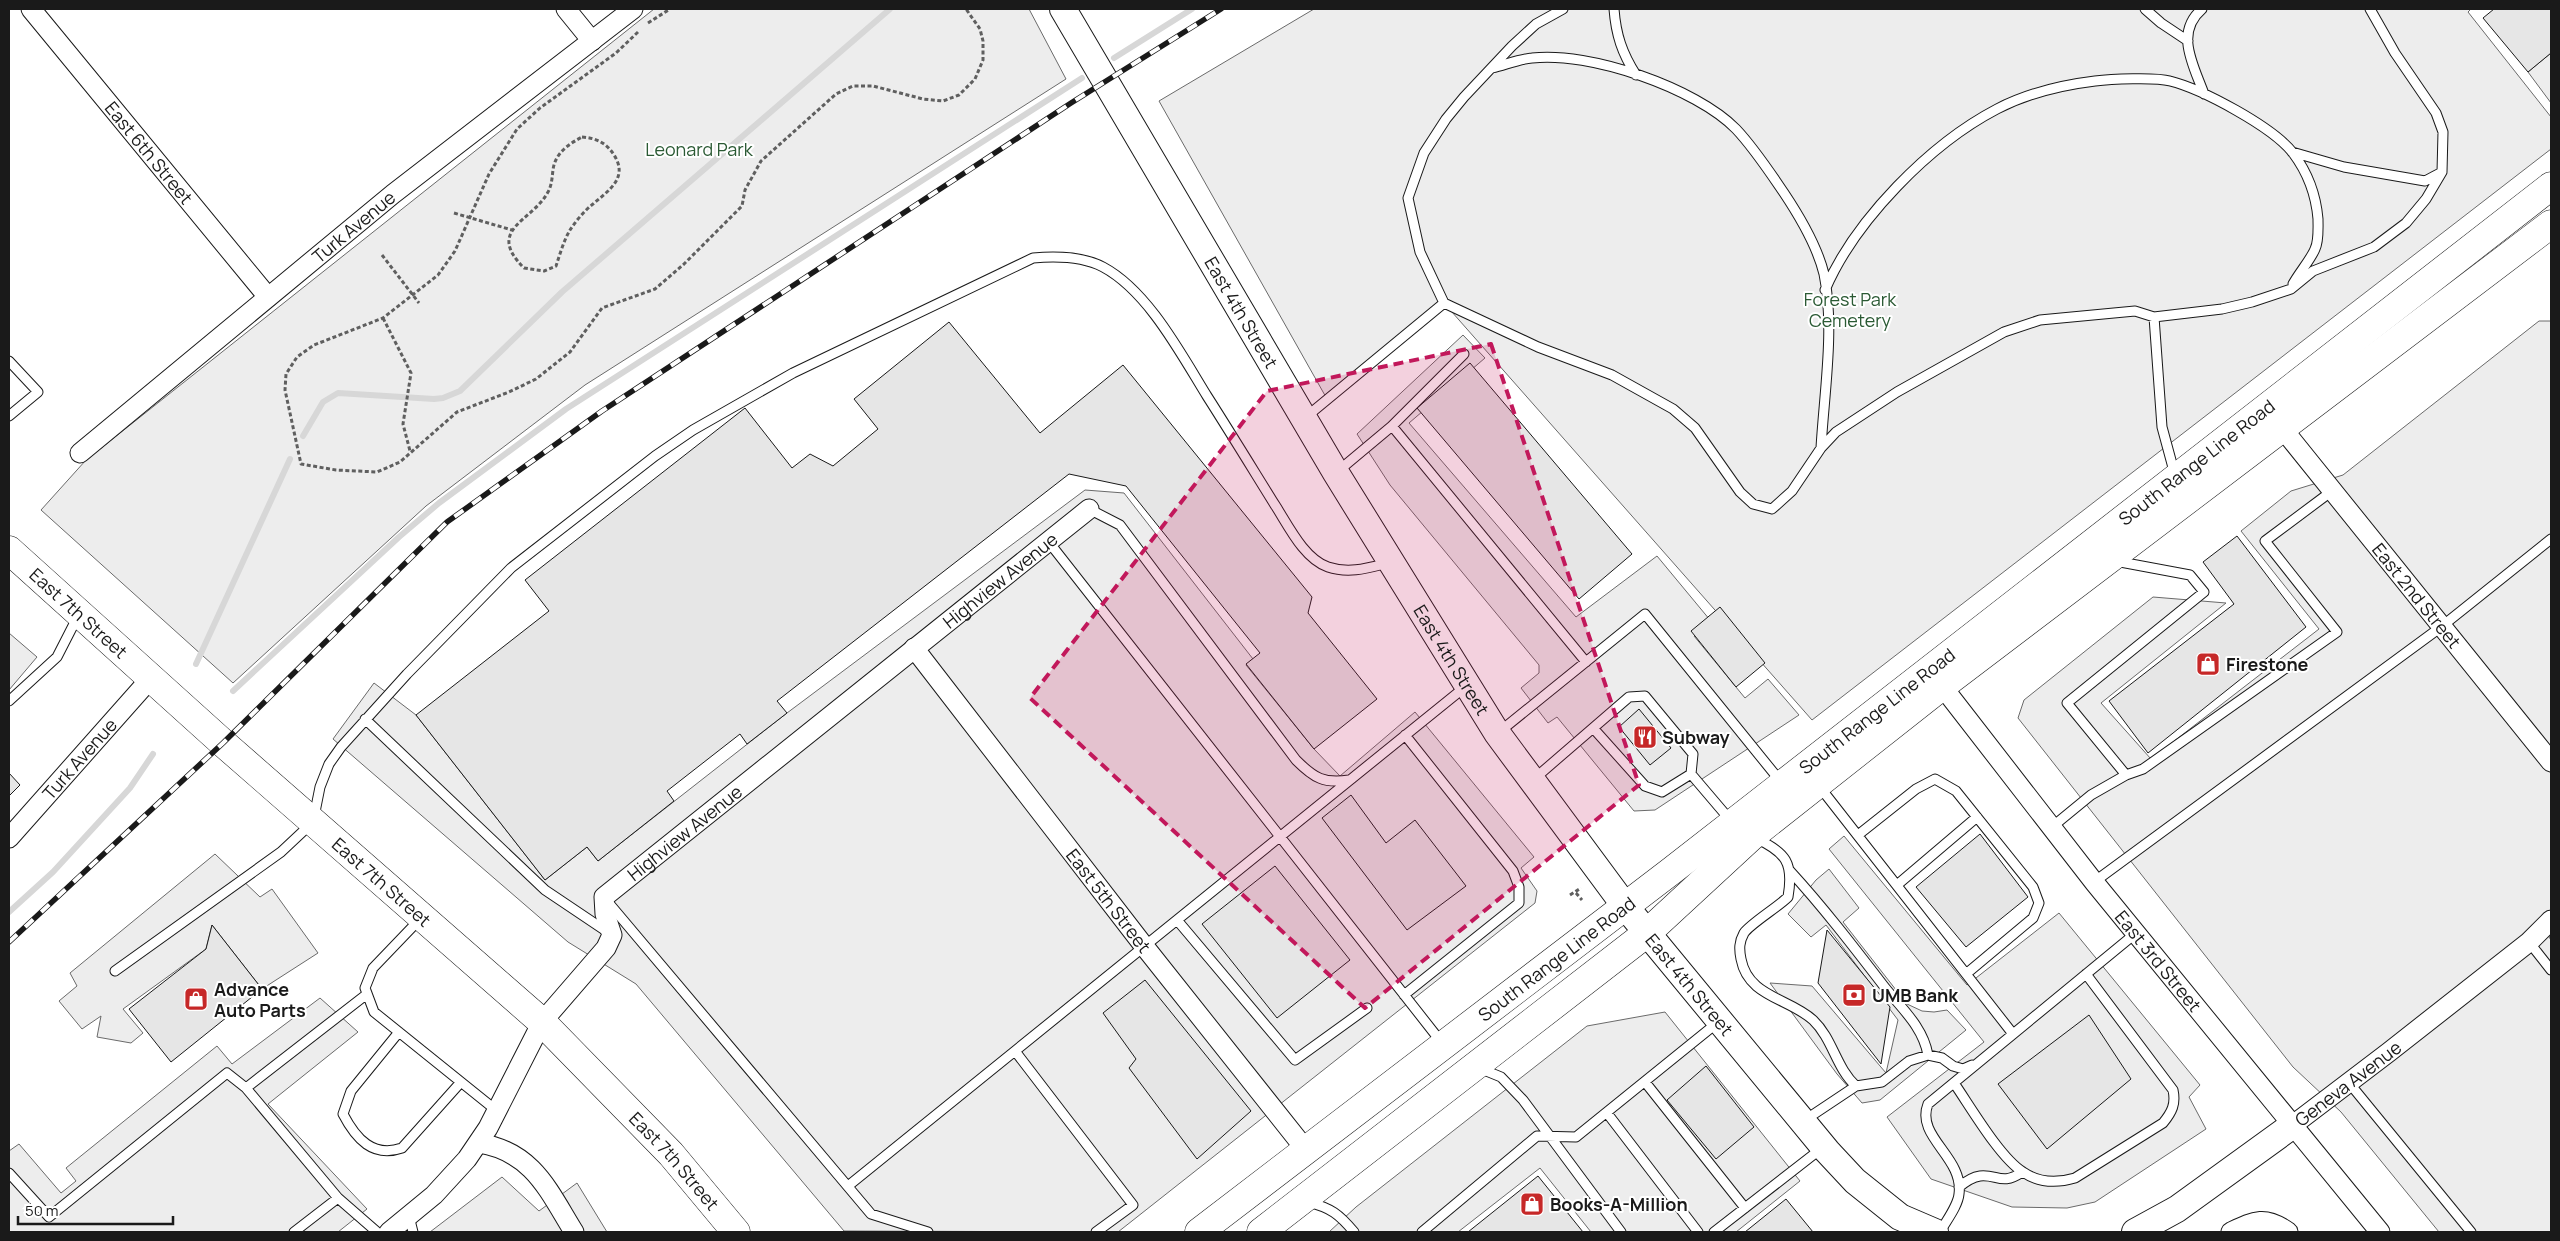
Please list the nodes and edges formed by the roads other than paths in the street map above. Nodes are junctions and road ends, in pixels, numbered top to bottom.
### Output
1 (31, 9) edge
2 (566, 9) edge
3 (633, 9) edge
4 (1063, 9) edge
5 (1563, 9) edge
6 (1614, 9) edge
7 (2145, 9) edge
8 (2202, 9) edge
9 (2370, 9) edge
10 (592, 41) junction
11 (2188, 41) junction
12 (1492, 68) junction
13 (1636, 75) junction
14 (2204, 94) junction
15 (2292, 152) junction
16 (2442, 172) junction
17 (2551, 186) edge
18 (2551, 224) edge
19 (2291, 289) junction
20 (1825, 290) junction
21 (268, 297) junction
22 (1444, 303) junction
23 (2154, 317) junction
24 (1464, 354) dead end
25 (9, 360) edge
26 (9, 416) edge
27 (1304, 418) junction
28 (1392, 426) junction
29 (2282, 428) junction
30 (1821, 448) junction
31 (80, 453) dead end
32 (1336, 474) junction
33 (2175, 478) junction
34 (2332, 491) junction
35 (1089, 509) joint
36 (2551, 539) edge
37 (1048, 541) junction
38 (10, 554) edge
39 (2108, 559) junction
40 (1391, 562) junction
41 (80, 614) junction
42 (2441, 628) junction
43 (914, 648) junction
44 (1586, 662) junction
45 (151, 678) junction
46 (1467, 685) junction
47 (1942, 686) junction
48 (9, 701) edge
49 (365, 719) junction
50 (1593, 728) junction
51 (1497, 733) junction
52 (1405, 736) junction
53 (2551, 762) edge
54 (1690, 774) junction
55 (2126, 775) junction
56 (1349, 780) junction
57 (1531, 782) junction
58 (1782, 784) junction
59 (1818, 784) junction
60 (1977, 818) junction
61 (313, 822) junction
62 (2052, 827) junction
63 (1742, 829) junction
64 (1858, 835) junction
65 (1279, 837) junction
66 (9, 838) edge
67 (1789, 870) junction
68 (2094, 882) junction
69 (1897, 886) junction
70 (604, 897) junction
71 (1625, 906) junction
72 (422, 917) junction
73 (1177, 920) junction
74 (2551, 920) edge
75 (1647, 933) junction
76 (2136, 933) junction
77 (612, 935) junction
78 (2529, 942) junction
79 (1144, 946) junction
80 (2551, 970) edge
81 (115, 971) dead end
82 (1966, 974) junction
83 (2086, 974) junction
84 (367, 994) junction
85 (1404, 995) junction
86 (1366, 1008) dead end
87 (1720, 1021) junction
88 (542, 1022) junction
89 (399, 1032) junction
90 (2013, 1034) junction
91 (1444, 1045) junction
92 (1015, 1051) junction
93 (1928, 1055) junction
94 (1983, 1059) junction
95 (1476, 1067) junction
96 (461, 1082) junction
97 (1645, 1082) junction
98 (1954, 1083) junction
99 (2350, 1084) junction
100 (1856, 1086) junction
101 (246, 1088) junction
102 (497, 1111) junction
103 (1606, 1112) junction
104 (1803, 1122) junction
105 (2293, 1125) junction
106 (1551, 1136) junction
107 (479, 1143) junction
108 (1823, 1148) junction
109 (1306, 1150) junction
110 (2022, 1172) junction
111 (9, 1173) edge
112 (848, 1186) junction
113 (1959, 1187) junction
114 (338, 1198) junction
115 (1301, 1200) junction
116 (1745, 1208) junction
117 (411, 1224) edge
118 (1268, 1231) edge
119 (294, 1232) edge
120 (377, 1232) edge
121 (390, 1232) edge
122 (574, 1232) edge
123 (736, 1232) edge
124 (928, 1232) edge
125 (1096, 1232) edge
126 (1199, 1232) edge
127 (1354, 1232) edge
128 (1422, 1232) edge
129 (1621, 1232) edge
130 (1698, 1232) edge
131 (1714, 1232) edge
132 (1935, 1232) edge
133 (1940, 1232) edge
134 (2135, 1232) edge
135 (2230, 1232) edge
136 (2288, 1232) edge
137 (2380, 1232) edge
138 (2470, 1232) edge

1 - 21 street, East 6th Street
2 - 10 street
3 - 10 street, Turk Avenue
4 - 27 street, East 4th Street
5 - 12 lane
6 - 13 lane
7 - 11 lane
8 - 11 lane
9 - 16 lane
10 - 21 street, Turk Avenue
11 - 14 lane
12 - 13 lane
12 - 22 lane
13 - 20 lane
14 - 15 lane
14 - 20 lane
15 - 16 lane
15 - 19 lane
16 - 19 lane
17 - 33 main road, South Range Line Road
18 - 29 main road, South Range Line Road
19 - 23 lane
20 - 30 lane
21 - 31 street, Turk Avenue
22 - 27 lane
22 - 30 lane
23 - 30 lane
23 - 33 lane
24 - 28 lane
25 - 26 lane
27 - 32 street, East 4th Street
28 - 32 lane
28 - 44 lane
29 - 34 street, East 2nd Street
29 - 39 main road, South Range Line Road
32 - 40 street, East 4th Street
33 - 58 main road, South Range Line Road
34 - 42 street, East 2nd Street
34 - 55 lane
35 - 37 street, Highview Avenue
35 - 56 lane
36 - 42 lane
37 - 43 street, Highview Avenue
37 - 65 lane
38 - 41 main road, East 7th Street
39 - 47 main road, South Range Line Road
39 - 55 lane
40 - 46 street, East 4th Street
40 - 49 lane
41 - 45 main road, East 7th Street
41 - 48 lane
42 - 53 street, East 2nd Street
42 - 68 lane
43 - 70 street, Highview Avenue
43 - 79 street, East 5th Street
44 - 51 lane
44 - 58 lane
45 - 61 main road, East 7th Street
45 - 66 street, Turk Avenue
46 - 51 street, East 4th Street
46 - 52 lane
47 - 59 main road, South Range Line Road
47 - 62 street, East 3rd Street
49 - 61 lane
49 - 77 lane
50 - 54 lane
50 - 54 lane
50 - 57 lane
51 - 57 street, East 4th Street
52 - 56 lane
52 - 85 lane
54 - 63 lane
55 - 62 lane
56 - 65 lane
57 - 71 street, East 4th Street
58 - 63 main road, South Range Line Road
59 - 63 main road, South Range Line Road
59 - 64 lane
60 - 64 lane
60 - 69 lane
60 - 82 lane
61 - 72 main road, East 7th Street
61 - 81 lane
62 - 68 street, East 3rd Street
63 - 67 lane
63 - 71 main road, South Range Line Road
63 - 75 main road, South Range Line Road
64 - 69 lane
65 - 73 lane
65 - 85 lane
67 - 93 lane
67 - 100 lane
68 - 76 street, East 3rd Street
69 - 82 lane
70 - 77 street
70 - 112 lane
71 - 75 street, East 4th Street
71 - 91 main road, South Range Line Road
72 - 84 lane
72 - 88 main road, East 7th Street
73 - 79 lane
73 - 86 lane
74 - 78 street, Geneva Avenue
75 - 87 street, East 4th Street
75 - 95 main road, South Range Line Road
76 - 83 lane
76 - 105 street, East 3rd Street
77 - 88 street
78 - 80 lane
78 - 99 street, Geneva Avenue
79 - 92 lane
79 - 109 street, East 5th Street
82 - 90 lane
83 - 90 lane
83 - 110 lane
84 - 89 lane
84 - 101 lane
85 - 91 lane
87 - 97 lane
87 - 104 street, East 4th Street
88 - 102 street
88 - 123 main road, East 7th Street
89 - 96 lane
89 - 96 lane
90 - 94 lane
91 - 109 main road, South Range Line Road
92 - 112 lane
92 - 125 lane
93 - 94 lane
93 - 100 lane
94 - 98 lane
95 - 106 lane
95 - 115 main road, South Range Line Road
96 - 102 lane
97 - 103 lane
97 - 116 lane
98 - 110 lane
98 - 113 lane
99 - 105 street, Geneva Avenue
99 - 138 lane
100 - 104 lane
101 - 111 lane
101 - 114 lane
102 - 107 street
103 - 106 lane
103 - 130 lane
104 - 108 street, East 4th Street
105 - 134 street, Geneva Avenue
105 - 137 street, East 3rd Street
106 - 128 lane
106 - 129 lane
107 - 117 street
107 - 122 street
108 - 116 lane
108 - 132 street, East 4th Street
109 - 126 main road, South Range Line Road
110 - 113 lane
112 - 124 lane
113 - 133 lane
114 - 119 lane
114 - 120 lane
115 - 118 main road, South Range Line Road
115 - 127 lane
116 - 131 lane
117 - 121 street
135 - 136 street

